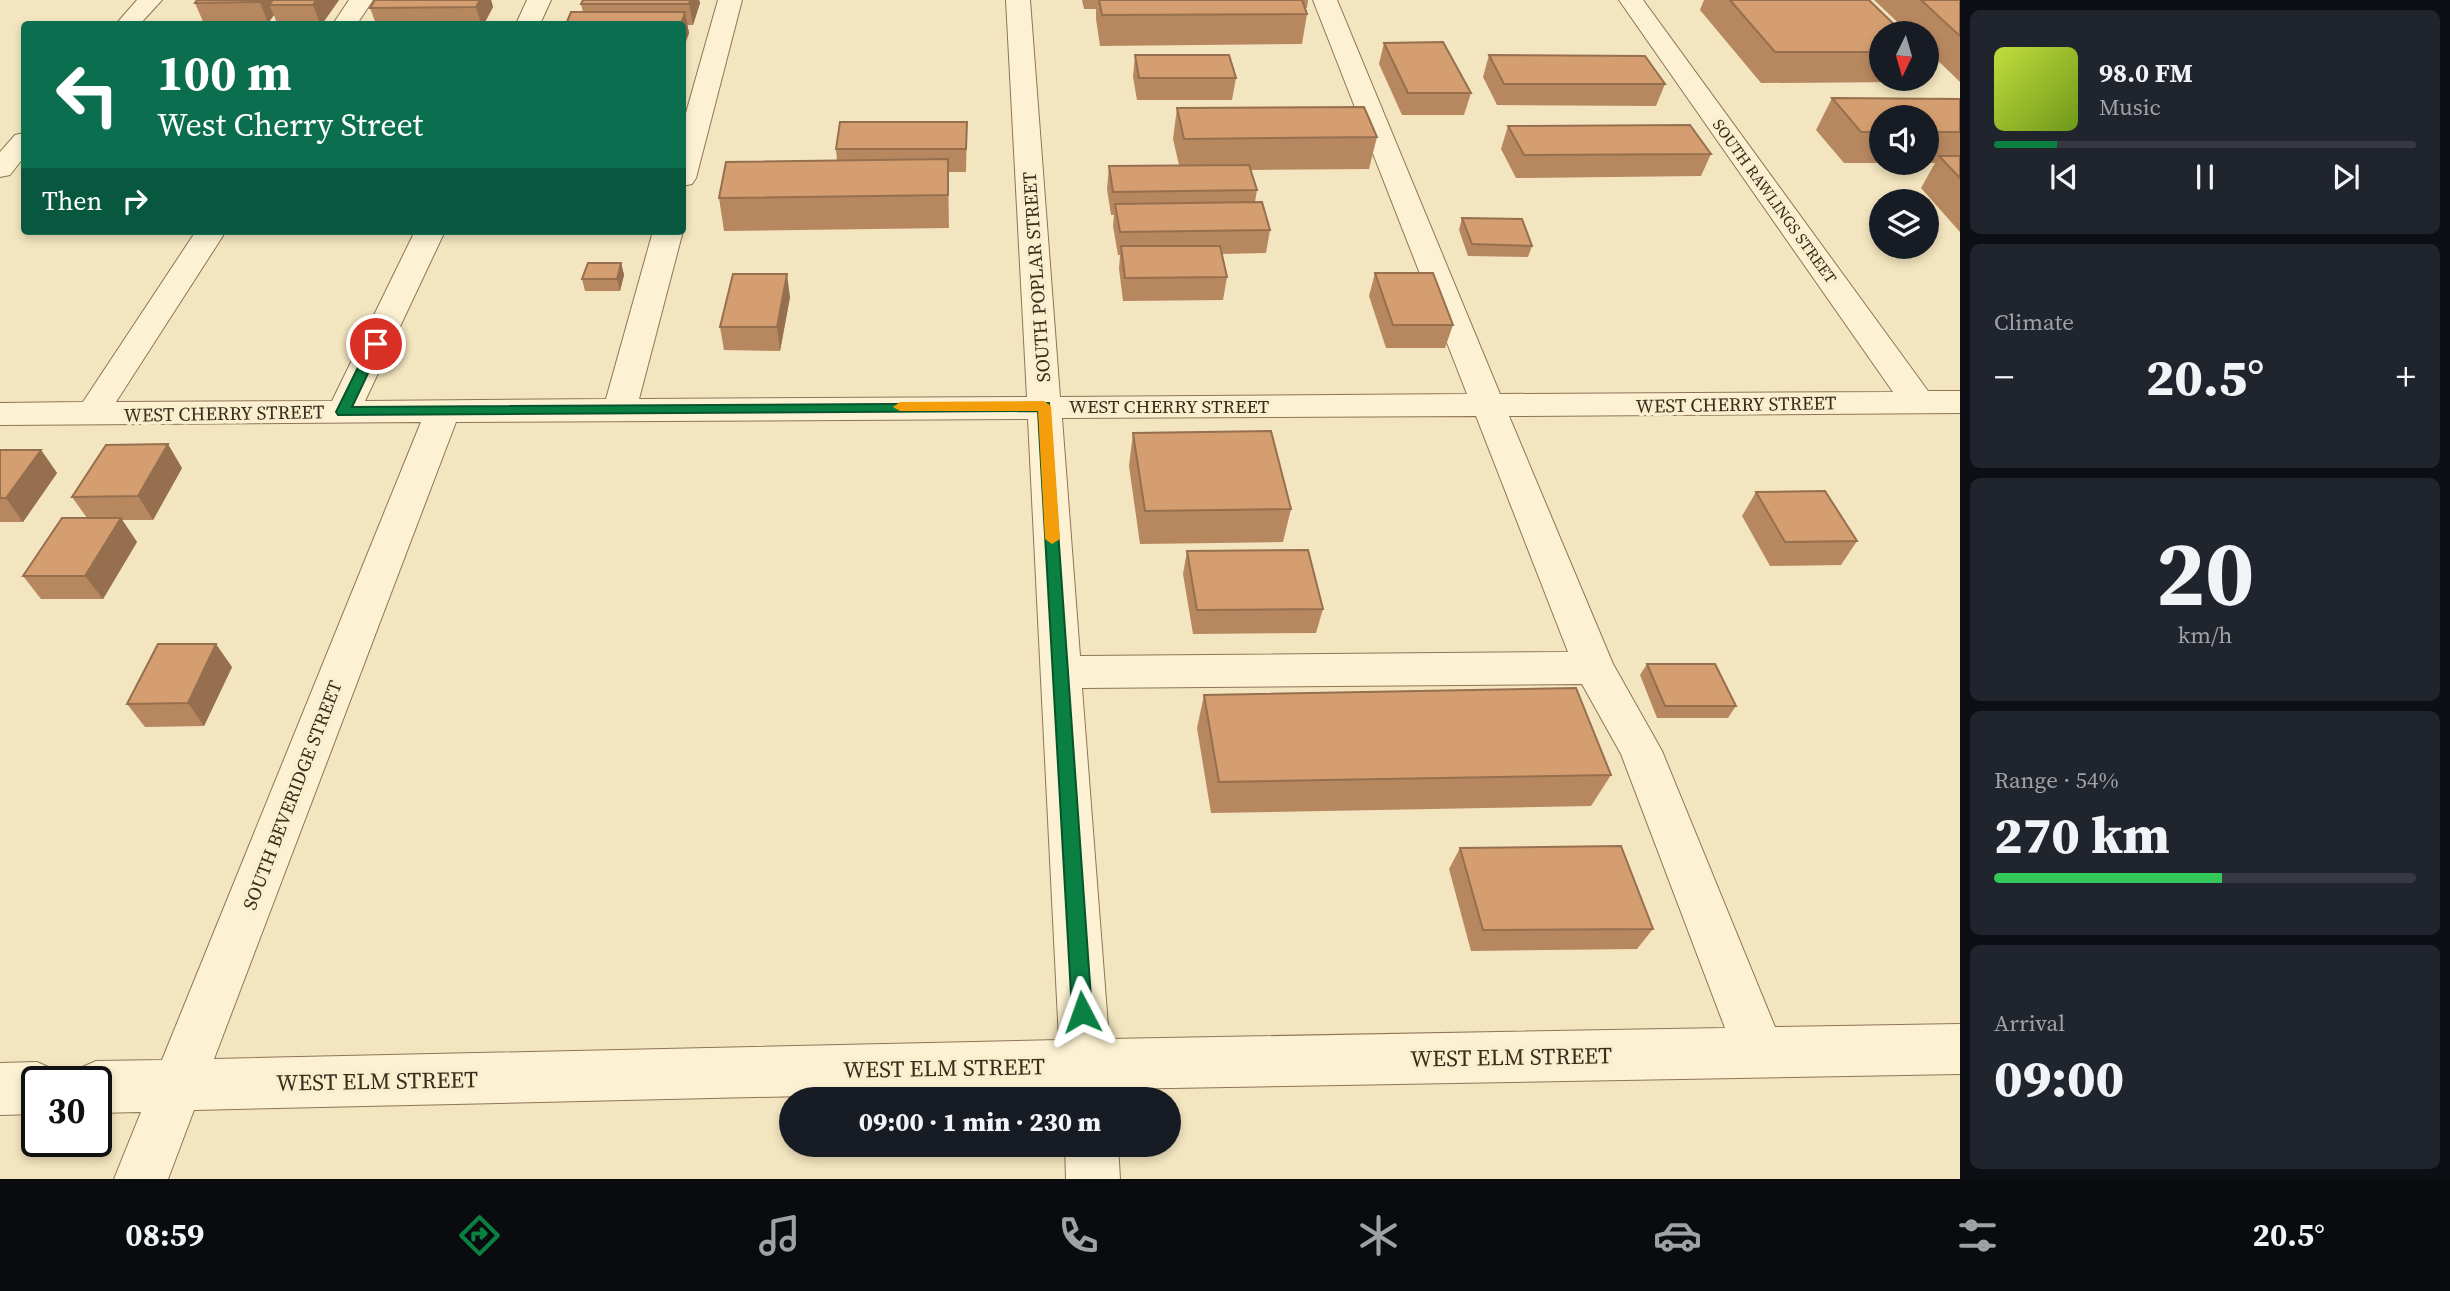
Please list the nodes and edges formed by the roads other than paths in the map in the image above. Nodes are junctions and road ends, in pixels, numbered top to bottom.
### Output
1 (150, 0) edge
2 (361, 0) edge
3 (539, 0) edge
4 (730, 0) edge
5 (1018, 0) edge
6 (1325, 0) edge
7 (1631, 0) edge
8 (131, 21) edge
9 (347, 21) edge
10 (529, 21) edge
11 (21, 144) edge
12 (686, 163) edge
13 (0, 169) edge
14 (208, 235) edge
15 (428, 235) edge
16 (667, 235) edge
17 (1919, 402) junction
18 (1960, 402) edge
19 (1044, 406) junction
20 (1490, 406) junction
21 (620, 408) junction
22 (443, 411) junction
23 (343, 412) junction
24 (0, 414) edge
25 (92, 414) junction
26 (1594, 668) junction
27 (1061, 672) junction
28 (1960, 1049) edge
29 (1760, 1053) junction
30 (1086, 1082) edge
31 (178, 1086) junction
32 (112, 1087) edge
33 (21, 1088) edge
34 (0, 1089) edge
35 (1091, 1157) edge
36 (141, 1179) edge
37 (1093, 1179) edge

1 - 8 street
2 - 9 street
3 - 10 street
4 - 12 street
5 - 19 street, SOUTH POPLAR STREET
6 - 20 street
7 - 17 street, SOUTH RAWLINGS STREET
11 - 13 street
14 - 25 street
15 - 23 street
16 - 21 street
17 - 18 street, WEST CHERRY STREET
17 - 20 street, WEST CHERRY STREET
19 - 20 street, WEST CHERRY STREET
19 - 21 street, WEST CHERRY STREET
19 - 27 street, SOUTH POPLAR STREET
20 - 26 street
21 - 22 street, WEST CHERRY STREET
22 - 23 street, WEST CHERRY STREET
22 - 31 street, SOUTH BEVERIDGE STREET
23 - 25 street, WEST CHERRY STREET
24 - 25 street, WEST CHERRY STREET
26 - 27 street
26 - 29 street
27 - 30 street, SOUTH POPLAR STREET
28 - 29 street, WEST ELM STREET
29 - 30 street, WEST ELM STREET
30 - 31 street, WEST ELM STREET
31 - 32 street, WEST ELM STREET
31 - 36 street, SOUTH BEVERIDGE STREET
33 - 34 street
35 - 37 street

